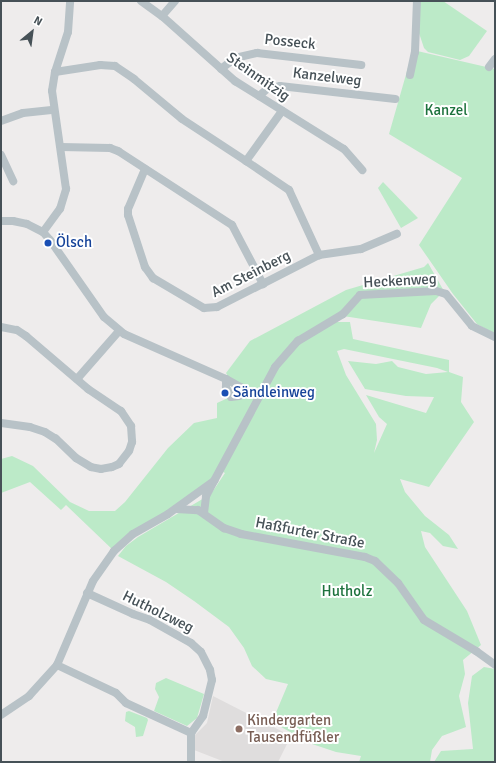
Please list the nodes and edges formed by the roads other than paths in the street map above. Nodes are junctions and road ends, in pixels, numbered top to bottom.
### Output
1 (70, 1) edge
2 (141, 1) edge
3 (175, 1) edge
4 (418, 1) edge
5 (162, 16) junction
6 (495, 59) edge
7 (361, 65) dead end
8 (489, 67) dead end
9 (221, 70) junction
10 (55, 72) junction
11 (410, 75) dead end
12 (259, 96) junction
13 (395, 99) dead end
14 (54, 110) junction
15 (282, 111) junction
16 (1, 121) edge
17 (61, 147) junction
18 (1, 155) edge
19 (246, 161) junction
20 (145, 169) junction
21 (362, 170) dead end
22 (13, 181) dead end
23 (1, 221) edge
24 (43, 232) junction
25 (397, 234) dead end
26 (319, 255) junction
27 (262, 284) junction
28 (1, 327) edge
29 (119, 331) junction
30 (495, 337) edge
31 (226, 379) junction
32 (77, 380) junction
33 (241, 387) junction
34 (258, 397) junction
35 (1, 423) edge
36 (214, 480) junction
37 (176, 509) junction
38 (204, 513) junction
39 (87, 593) junction
40 (57, 665) junction
41 (495, 665) edge
42 (1, 715) edge
43 (191, 733) junction
44 (191, 762) edge

1 - 10 street
2 - 5 street, Steinmitzig
3 - 5 street
4 - 11 street
5 - 9 street, Steinmitzig
6 - 8 street
7 - 9 street, Posseck
9 - 12 street, Steinmitzig
10 - 14 street
10 - 19 street
12 - 13 street, Kanzelweg
12 - 15 street, Steinmitzig
14 - 16 street
14 - 17 street
15 - 19 street
15 - 21 street, Steinmitzig
17 - 20 street
17 - 24 street
18 - 22 street
19 - 26 street
20 - 27 street
20 - 27 street, Am Steinberg
23 - 24 street
24 - 29 street
25 - 26 street, Am Steinberg
26 - 27 street, Am Steinberg
28 - 32 street
29 - 31 street
29 - 32 street
30 - 34 street, Heckenweg
31 - 33 street
31 - 33 street
32 - 35 street
33 - 34 street
34 - 36 street, Heckenweg
36 - 37 street, Heckenweg
36 - 38 street
37 - 38 street, Haßfurter Straße
37 - 39 street
38 - 41 street, Haßfurter Straße
39 - 40 street
39 - 43 street, Hutholzweg
40 - 42 street
40 - 43 street
43 - 44 street

